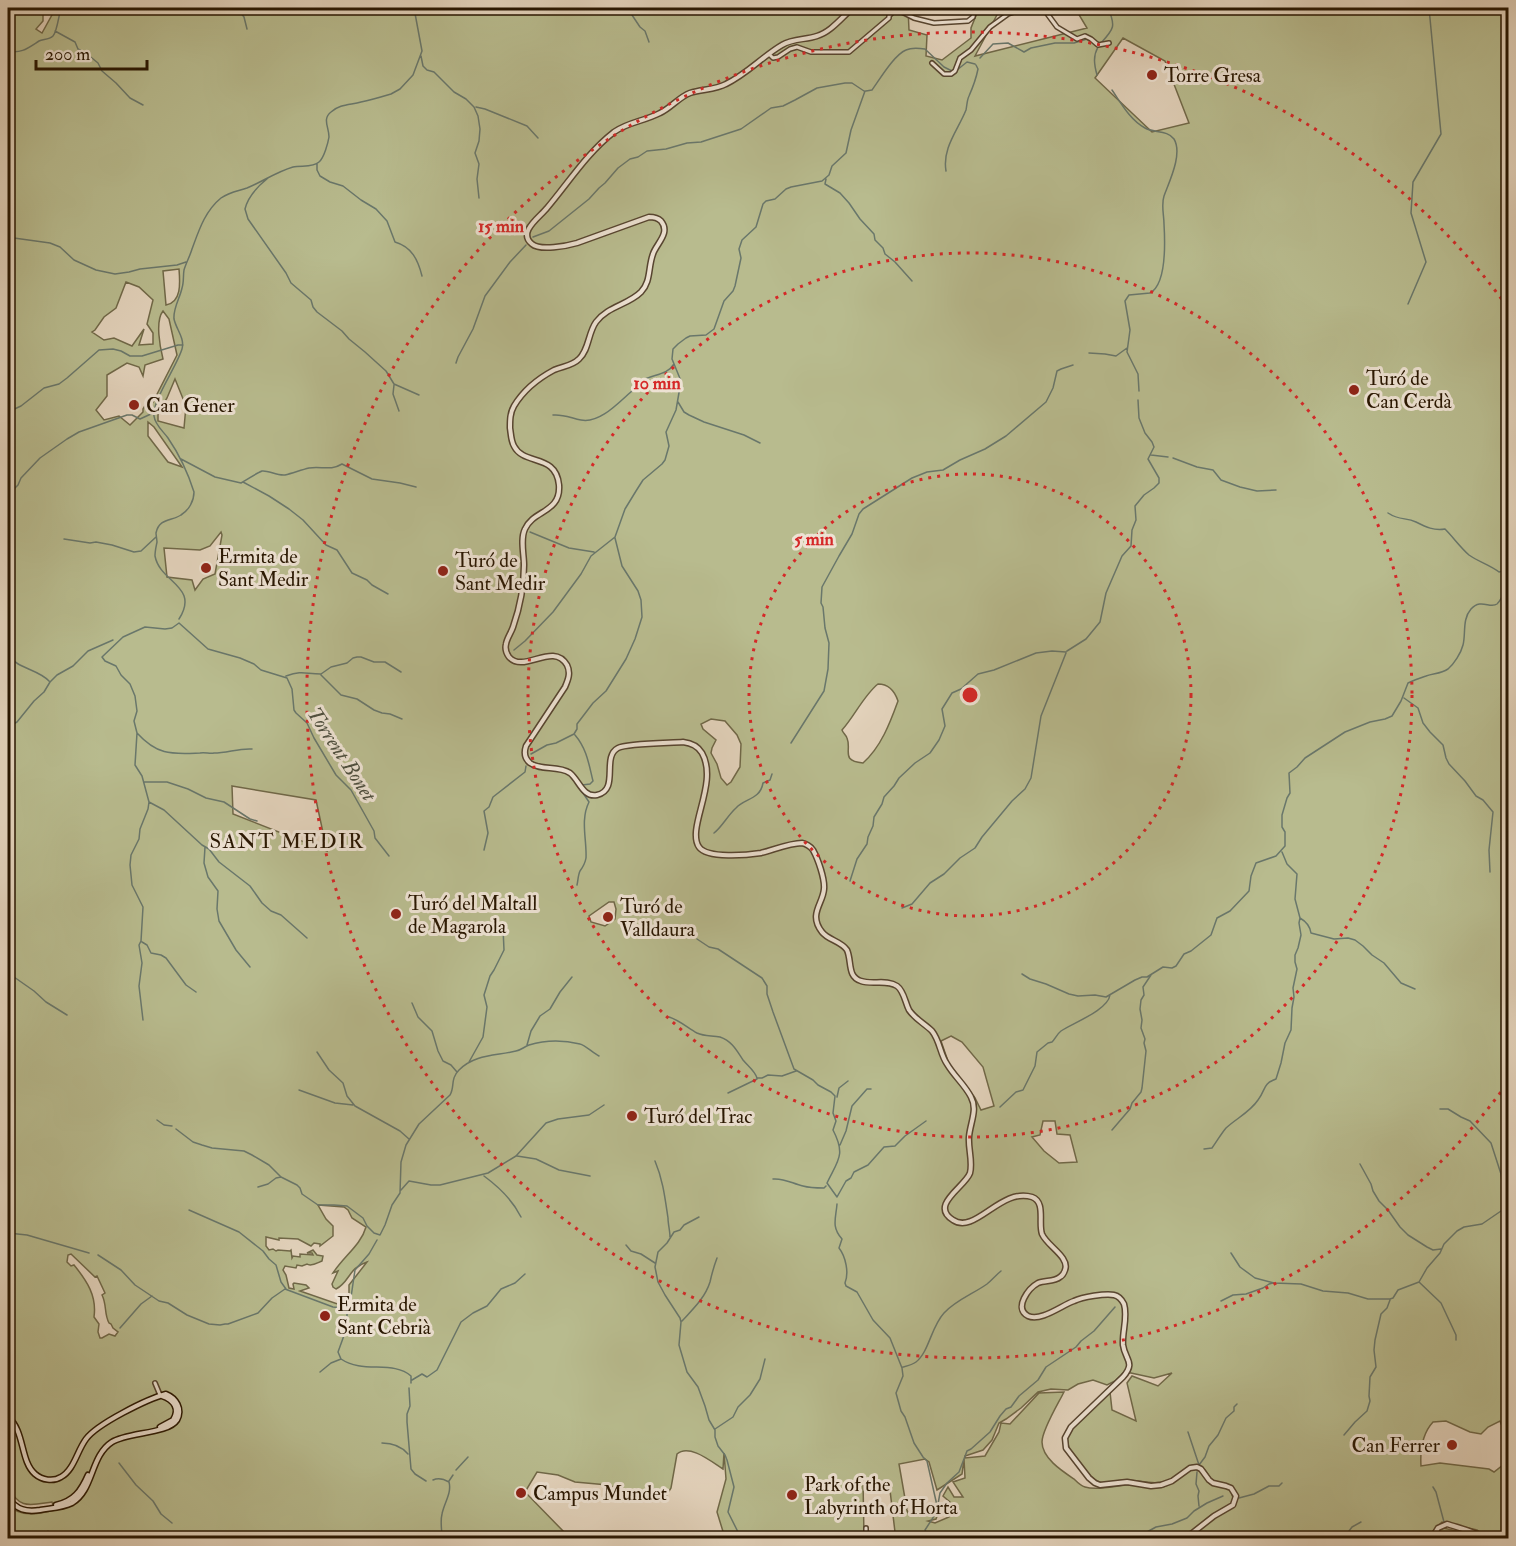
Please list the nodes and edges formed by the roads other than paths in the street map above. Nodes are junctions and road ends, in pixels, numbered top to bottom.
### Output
1 (852, 8) edge
2 (975, 8) edge
3 (1025, 8) edge
4 (1043, 8) edge
5 (1109, 43) dead end
6 (769, 54) junction
7 (932, 63) dead end
8 (155, 1383) dead end
9 (159, 1393) junction
10 (8, 1417) edge
11 (8, 1494) edge
12 (8, 1498) edge
13 (866, 1528) dead end
14 (866, 1539) edge
15 (1186, 1539) edge
16 (1432, 1539) edge
17 (1484, 1539) edge

1 - 6 street
2 - 6 street
3 - 7 street
4 - 5 street
6 - 15 street
8 - 9 street
9 - 10 street
9 - 11 street
9 - 12 street
13 - 14 street
16 - 17 street

